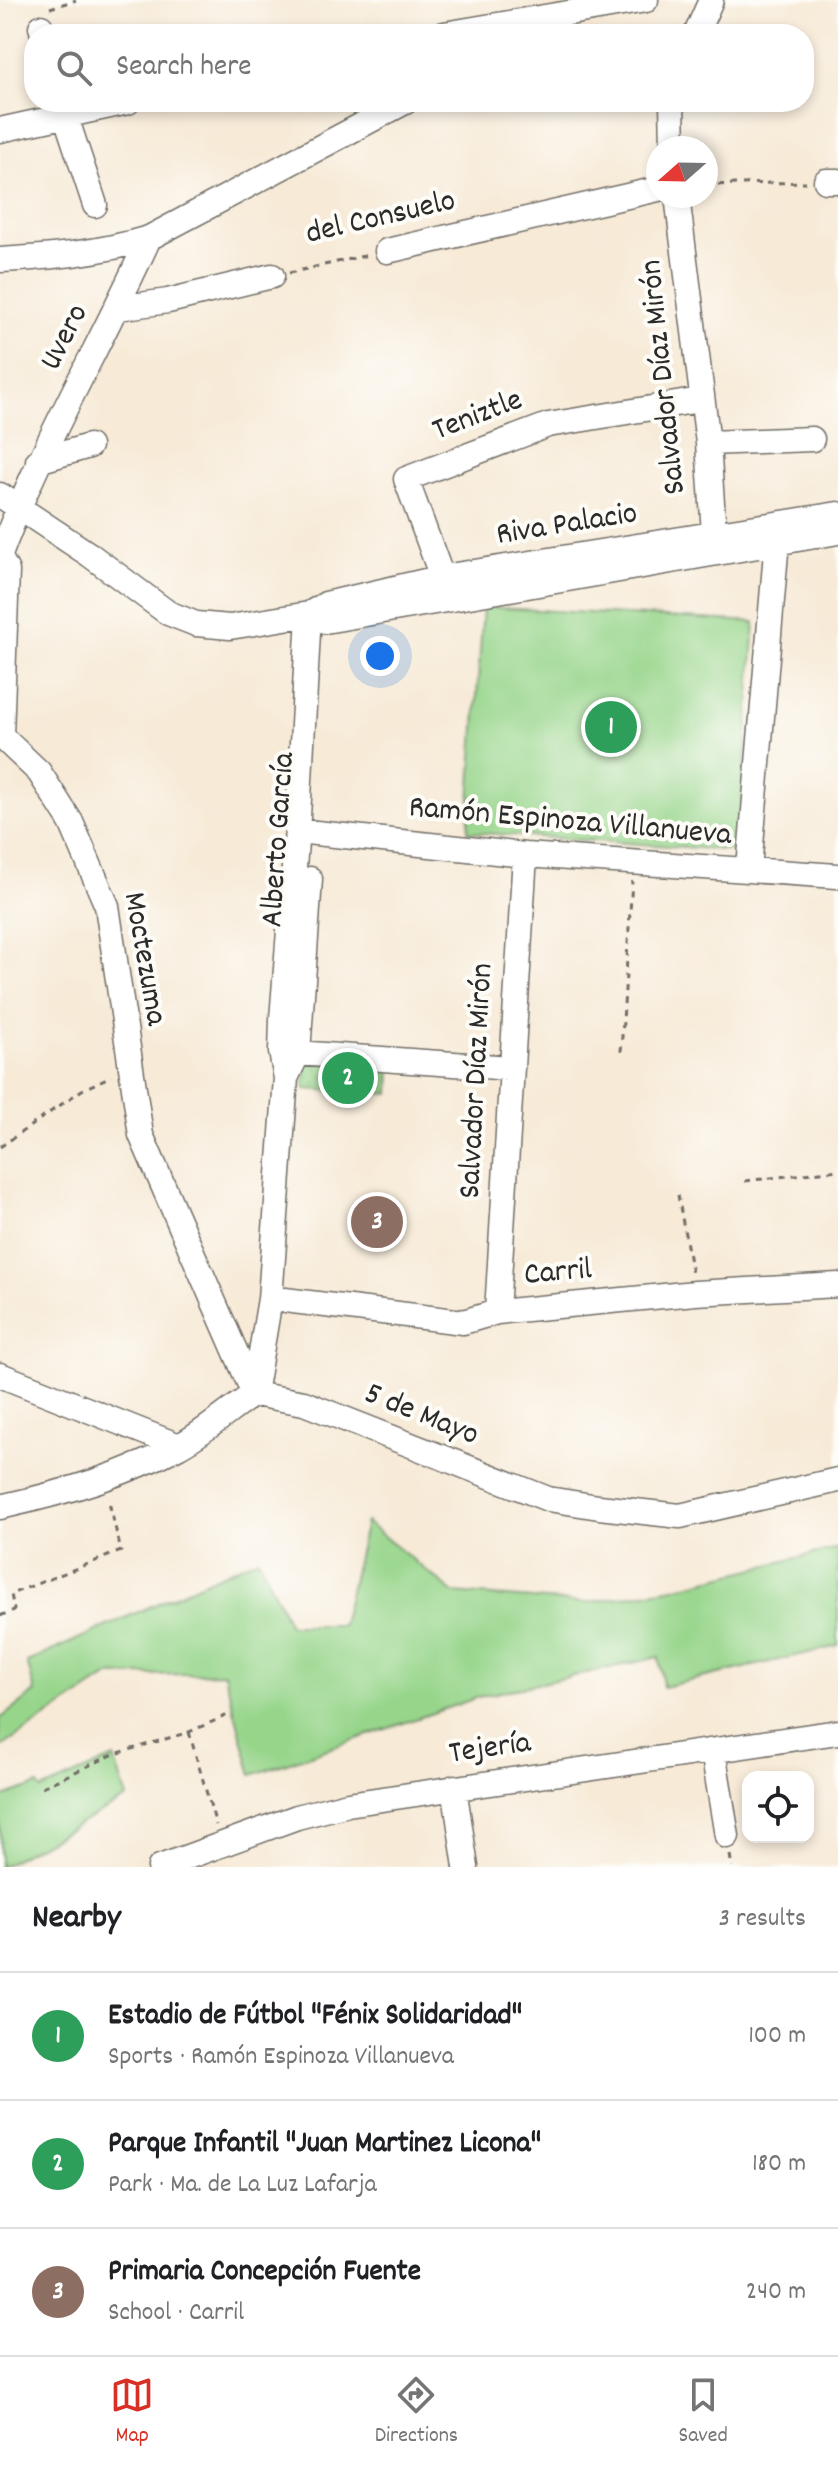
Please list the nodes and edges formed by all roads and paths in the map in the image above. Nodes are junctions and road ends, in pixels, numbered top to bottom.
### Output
1 (76, 0) edge
2 (646, 0) edge
3 (711, 0) edge
4 (43, 24) edge
5 (505, 24) edge
6 (700, 24) edge
7 (54, 112) edge
8 (64, 112) edge
9 (386, 112) edge
10 (672, 112) edge
11 (0, 130) edge
12 (673, 136) edge
13 (832, 181) edge
14 (718, 185) edge
15 (646, 192) edge
16 (95, 205) dead end
17 (678, 208) edge
18 (149, 238) junction
19 (387, 251) joint
20 (0, 260) edge
21 (272, 276) joint
22 (118, 308) junction
23 (700, 400) junction
24 (812, 439) dead end
25 (708, 443) junction
26 (89, 446) dead end
27 (38, 461) junction
28 (9, 500) edge
29 (838, 514) edge
30 (778, 532) junction
31 (838, 532) edge
32 (715, 543) junction
33 (0, 557) edge
34 (446, 588) junction
35 (320, 613) junction
36 (1, 737) edge
37 (305, 832) junction
38 (525, 855) junction
39 (634, 863) junction
40 (749, 869) junction
41 (837, 876) edge
42 (290, 1052) junction
43 (621, 1052) dead end
44 (129, 1067) junction
45 (511, 1068) junction
46 (0, 1147) edge
47 (838, 1170) edge
48 (745, 1181) dead end
49 (678, 1195) dead end
50 (838, 1285) edge
51 (695, 1293) junction
52 (285, 1300) dead end
53 (497, 1312) junction
54 (0, 1375) edge
55 (254, 1394) junction
56 (179, 1446) junction
57 (103, 1477) junction
58 (838, 1480) edge
59 (0, 1507) edge
60 (0, 1616) edge
61 (228, 1715) dead end
62 (189, 1732) junction
63 (838, 1732) edge
64 (713, 1751) junction
65 (42, 1787) dead end
66 (454, 1787) junction
67 (727, 1836) dead end
68 (221, 1844) junction
69 (160, 1867) edge
70 (466, 1867) edge

1 - 4 path
2 - 5 street
3 - 6 street
7 - 11 street
8 - 16 street
9 - 18 street
10 - 12 street
13 - 14 path
15 - 19 street, del Consuelo
17 - 23 street, Salvador Díaz Mirón
18 - 20 street
18 - 22 street, Uvero
19 - 21 path, del Consuelo
21 - 22 street, del Consuelo
22 - 27 street, Uvero
23 - 25 street, Salvador Díaz Mirón
23 - 34 street, Teniztle
24 - 25 street
25 - 32 street, Salvador Díaz Mirón
26 - 27 street
27 - 28 street, Uvero
28 - 33 street, Uvero
28 - 35 street, Riva Palacio
29 - 30 street, Riva Palacio
30 - 31 street, Riva Palacio
30 - 32 street, Riva Palacio
30 - 40 street
32 - 34 street, Riva Palacio
33 - 36 street, Moctezuma
34 - 35 street, Riva Palacio
35 - 37 street, Alberto García
36 - 44 street, Moctezuma
37 - 38 street, Ramón Espinoza Villanueva
37 - 42 street, Alberto García
38 - 39 street, Ramón Espinoza Villanueva
38 - 45 street, Salvador Díaz Mirón
39 - 40 street, Ramón Espinoza Villanueva
39 - 43 path
40 - 41 street, Ramón Espinoza Villanueva
42 - 45 street
42 - 55 street, Alberto García
44 - 46 path, Moctezuma
44 - 55 street, Moctezuma
45 - 53 street, Salvador Díaz Mirón
47 - 48 path
49 - 51 path
50 - 51 street, Carril
51 - 53 street, Carril
52 - 53 street, Carril
54 - 56 street
55 - 56 street
55 - 58 street, 5 de Mayo
56 - 57 street
57 - 59 street
57 - 60 path
61 - 62 path
62 - 65 path
62 - 68 path
63 - 64 street, Tejería
64 - 66 street, Tejería
64 - 67 street
66 - 68 street, Tejería
66 - 70 street
68 - 69 street, Tejería

